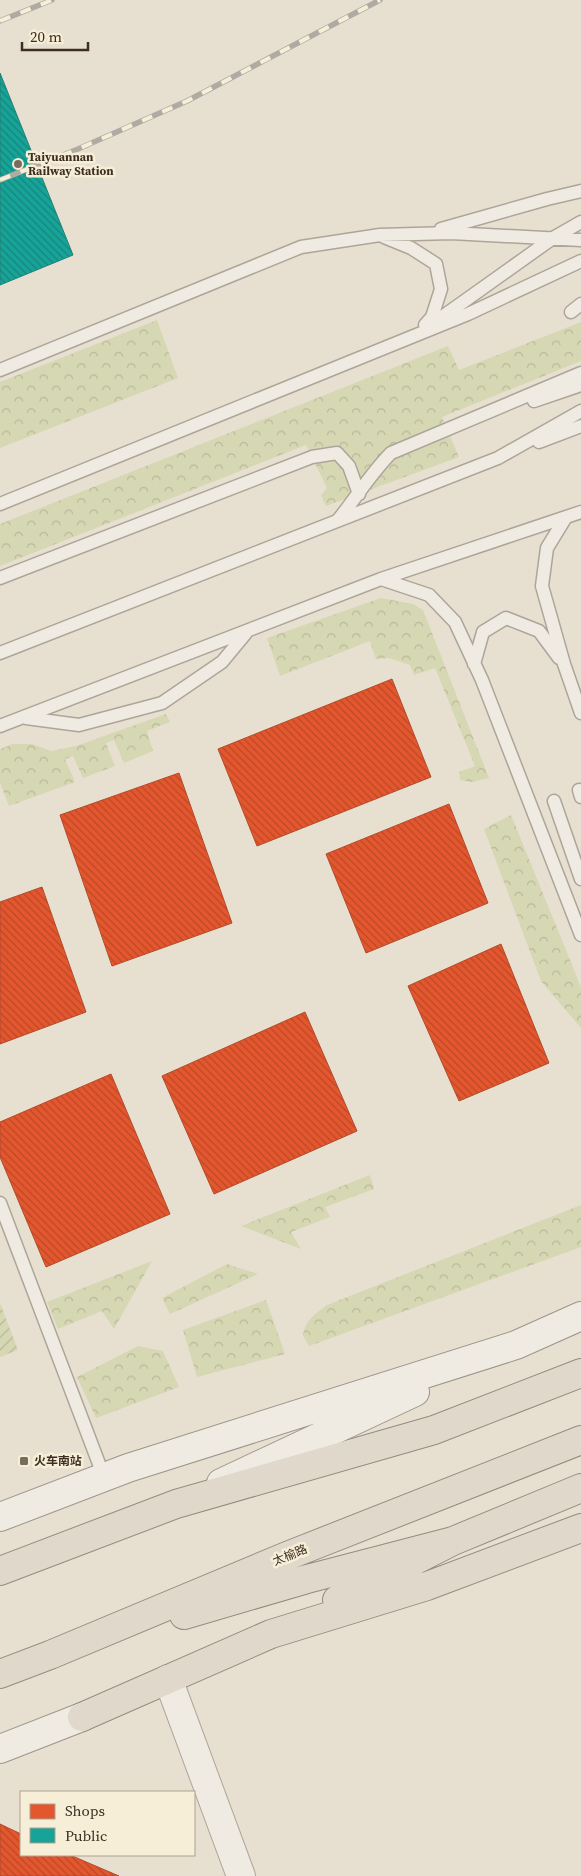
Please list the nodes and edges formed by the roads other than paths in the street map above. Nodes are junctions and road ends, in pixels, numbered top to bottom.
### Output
1 (581, 191) edge
2 (581, 222) edge
3 (426, 234) junction
4 (380, 235) junction
5 (553, 238) junction
6 (581, 240) edge
7 (581, 261) edge
8 (417, 335) junction
9 (0, 370) edge
10 (581, 373) edge
11 (581, 385) edge
12 (581, 410) edge
13 (581, 426) edge
14 (441, 432) junction
15 (498, 458) junction
16 (358, 494) junction
17 (0, 504) edge
18 (581, 512) edge
19 (566, 518) junction
20 (337, 521) junction
21 (0, 578) edge
22 (381, 579) junction
23 (248, 631) junction
24 (0, 653) edge
25 (474, 664) junction
26 (564, 664) junction
27 (581, 713) edge
28 (24, 718) junction
29 (0, 726) edge
30 (554, 801) dead end
31 (581, 878) edge
32 (581, 935) edge
33 (0, 1203) edge
34 (581, 1316) edge
35 (516, 1345) junction
36 (581, 1373) edge
37 (581, 1440) edge
38 (104, 1478) junction
39 (581, 1488) edge
40 (176, 1504) junction
41 (0, 1517) edge
42 (581, 1528) edge
43 (453, 1541) junction
44 (0, 1570) edge
45 (271, 1634) junction
46 (50, 1655) junction
47 (0, 1674) edge
48 (168, 1679) junction
49 (82, 1717) junction
50 (0, 1738) edge
51 (0, 1749) edge
52 (241, 1876) edge

1 - 3 lane
2 - 5 lane
3 - 4 lane
3 - 5 lane
4 - 8 lane
4 - 9 lane
5 - 6 lane
5 - 8 lane
7 - 8 lane
8 - 17 lane
10 - 14 lane
11 - 14 lane
12 - 15 lane
13 - 15 lane
14 - 16 lane
15 - 20 lane
16 - 20 lane
16 - 21 lane
18 - 19 lane
19 - 22 lane
19 - 26 lane
20 - 24 lane
22 - 23 lane
22 - 25 lane
23 - 28 lane
23 - 28 lane
25 - 26 lane
25 - 32 lane
26 - 27 lane
28 - 29 lane
30 - 31 lane
33 - 38 lane
34 - 35 main road
35 - 38 main road
35 - 40 main road
36 - 40 highway
37 - 46 highway, 太榆路
38 - 41 main road
39 - 43 highway
40 - 44 highway
42 - 45 highway
43 - 45 highway
43 - 46 highway
45 - 48 highway
46 - 47 highway, 太榆路
48 - 49 highway
48 - 52 main road
49 - 50 main road
49 - 51 main road

